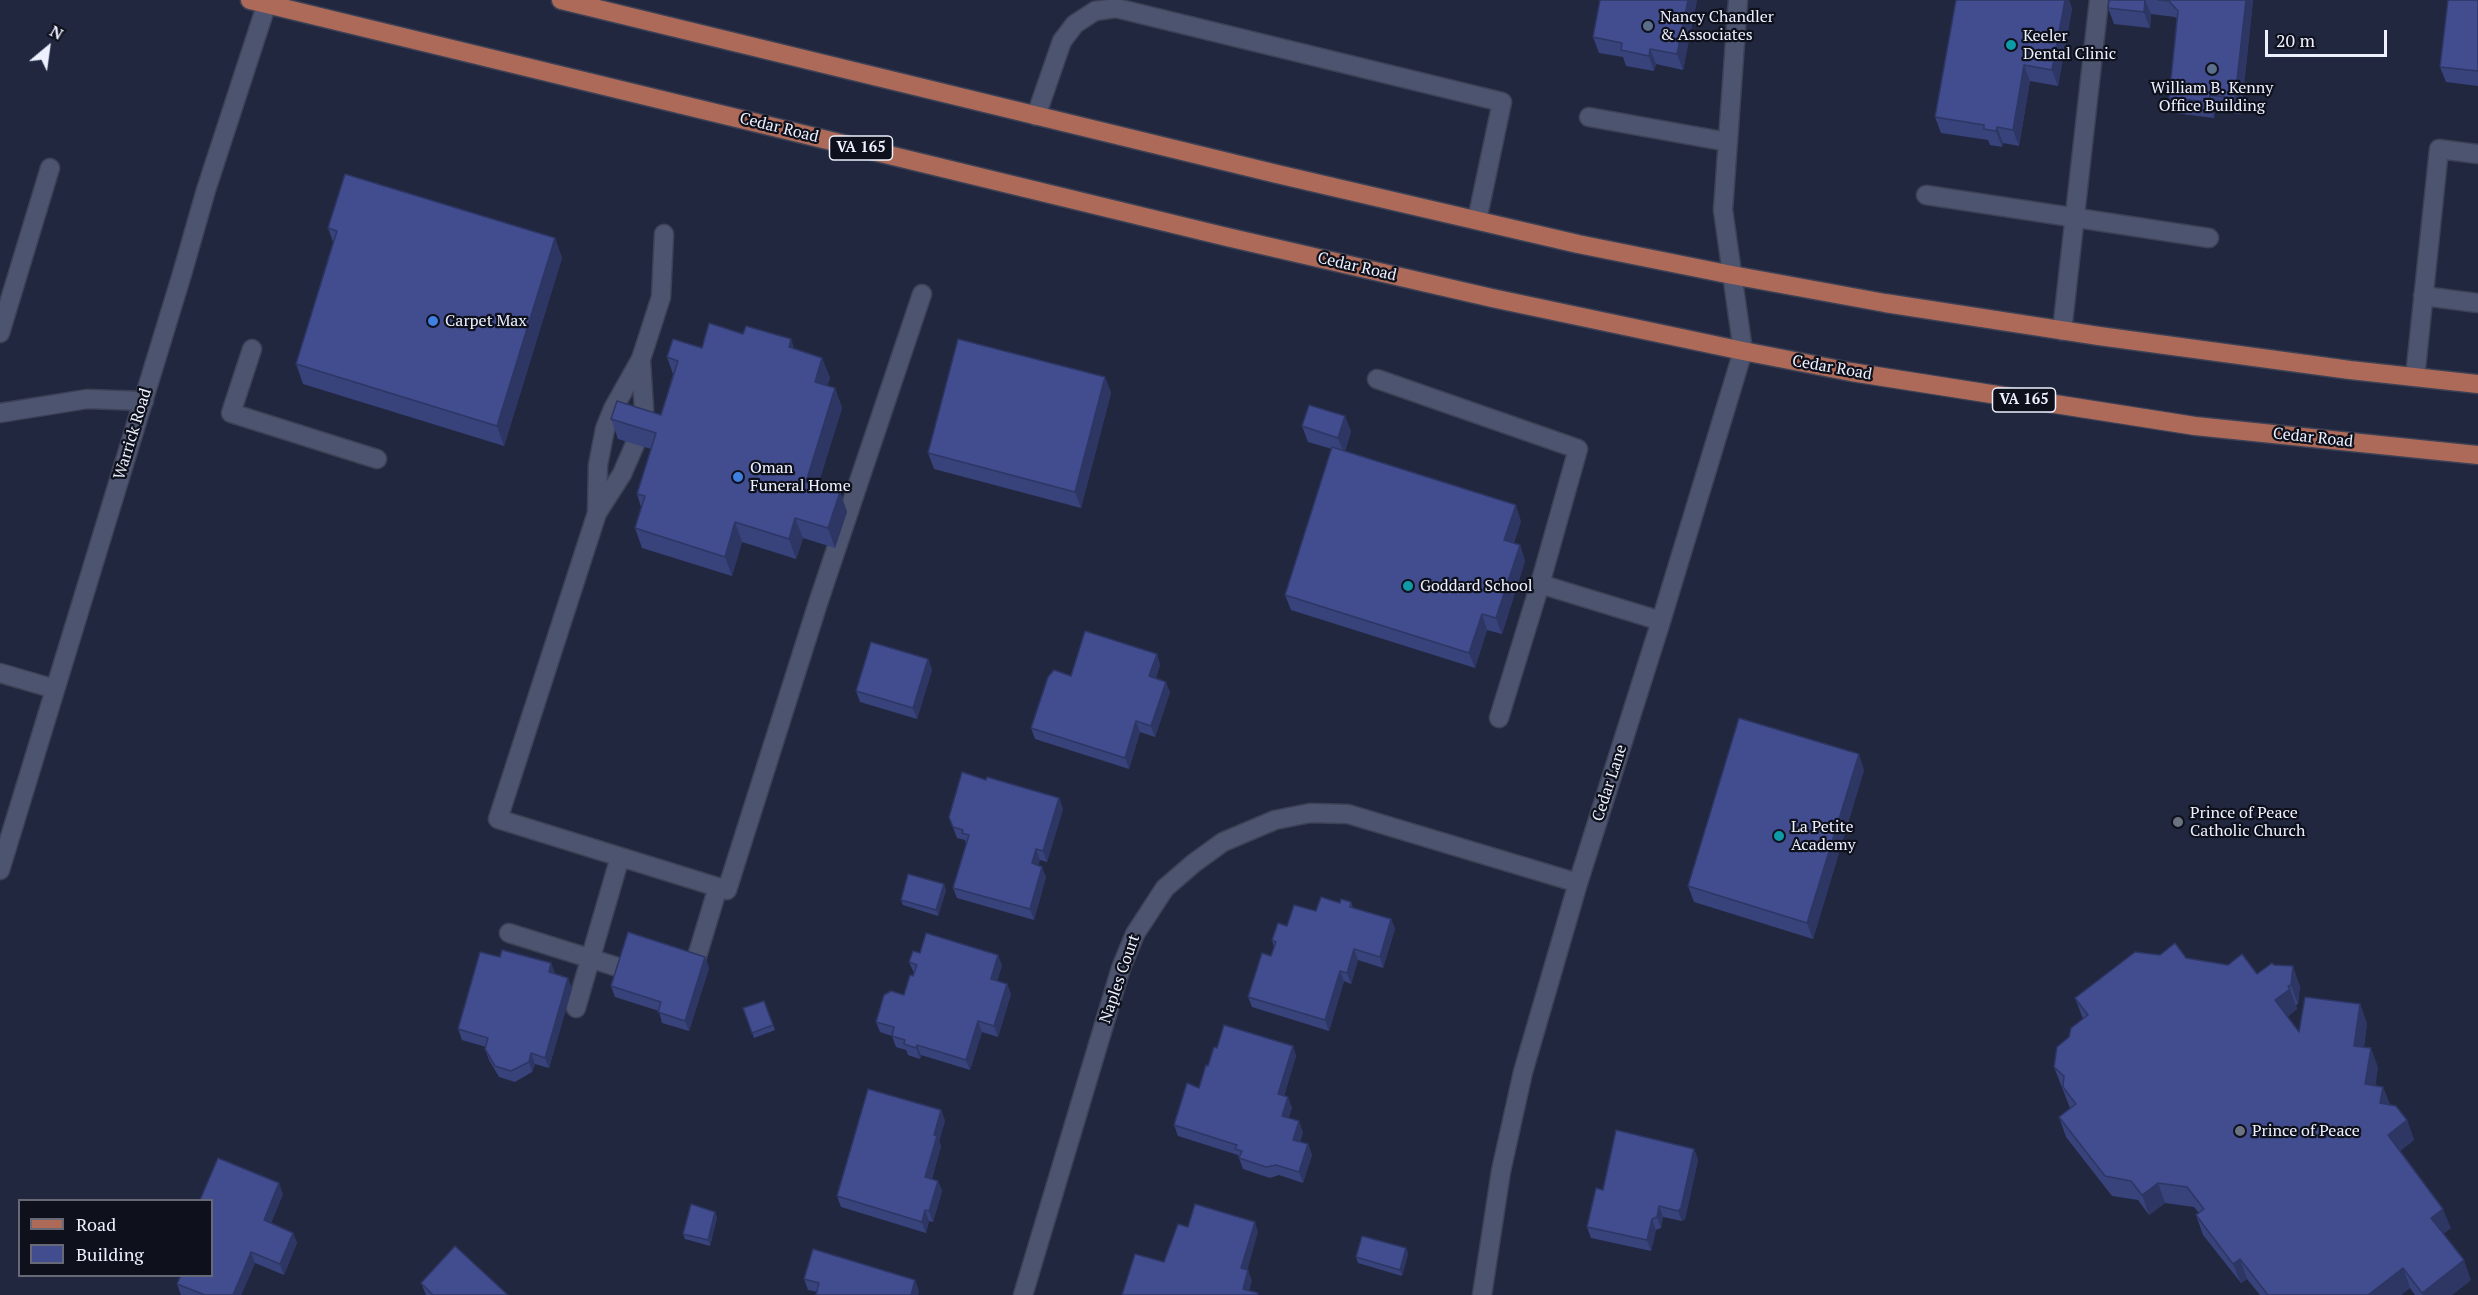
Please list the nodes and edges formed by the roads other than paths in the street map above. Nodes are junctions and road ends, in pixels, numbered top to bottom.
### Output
1 (561, 0) edge
2 (1738, 0) edge
3 (2099, 0) edge
4 (262, 1) edge
5 (1036, 116) junction
6 (1589, 117) dead end
7 (1728, 142) junction
8 (2478, 153) edge
9 (50, 168) dead end
10 (1926, 195) dead end
11 (2075, 218) junction
12 (1478, 220) junction
13 (664, 234) dead end
14 (2209, 238) dead end
15 (1731, 275) junction
16 (922, 294) dead end
17 (2423, 296) junction
18 (2478, 303) edge
19 (2062, 331) junction
20 (0, 333) edge
21 (252, 349) dead end
22 (1743, 351) junction
23 (641, 359) junction
24 (2415, 377) junction
25 (1377, 379) dead end
26 (2478, 384) edge
27 (144, 401) junction
28 (0, 413) edge
29 (642, 426) edge
30 (635, 444) edge
31 (2478, 455) edge
32 (377, 459) dead end
33 (597, 513) junction
34 (1540, 584) junction
35 (1661, 621) junction
36 (0, 673) edge
37 (55, 689) junction
38 (1499, 718) dead end
39 (620, 857) junction
40 (0, 870) edge
41 (1578, 883) junction
42 (718, 887) junction
43 (509, 933) dead end
44 (590, 959) junction
45 (695, 963) edge
46 (624, 969) edge
47 (576, 1008) dead end
48 (1023, 1295) edge
49 (1482, 1295) edge

1 - 5 main road
2 - 7 street, Cedar Lane
3 - 11 street
4 - 22 main road, Cedar Road / VA 165
4 - 27 street, Warrick Road
5 - 12 main road
5 - 12 street
6 - 7 street
7 - 15 street, Cedar Lane
8 - 17 street
9 - 20 street
10 - 11 street
11 - 14 street
11 - 19 street
12 - 15 main road
13 - 23 street
15 - 19 main road
15 - 22 street, Cedar Lane
16 - 42 street
17 - 18 street
17 - 24 street
19 - 24 main road
21 - 32 street
22 - 31 main road, Cedar Road / VA 165
22 - 35 street, Cedar Lane
23 - 29 street
23 - 33 street
24 - 26 main road
25 - 34 street
27 - 28 street
27 - 37 street, Warrick Road
30 - 33 street
33 - 39 street
34 - 35 street
34 - 38 street
35 - 41 street, Cedar Lane
36 - 37 street
37 - 40 street, Warrick Road
39 - 42 street
39 - 44 street
41 - 48 street, Naples Court
41 - 49 street, Cedar Lane
42 - 45 street
43 - 44 street
44 - 46 street
44 - 47 street

